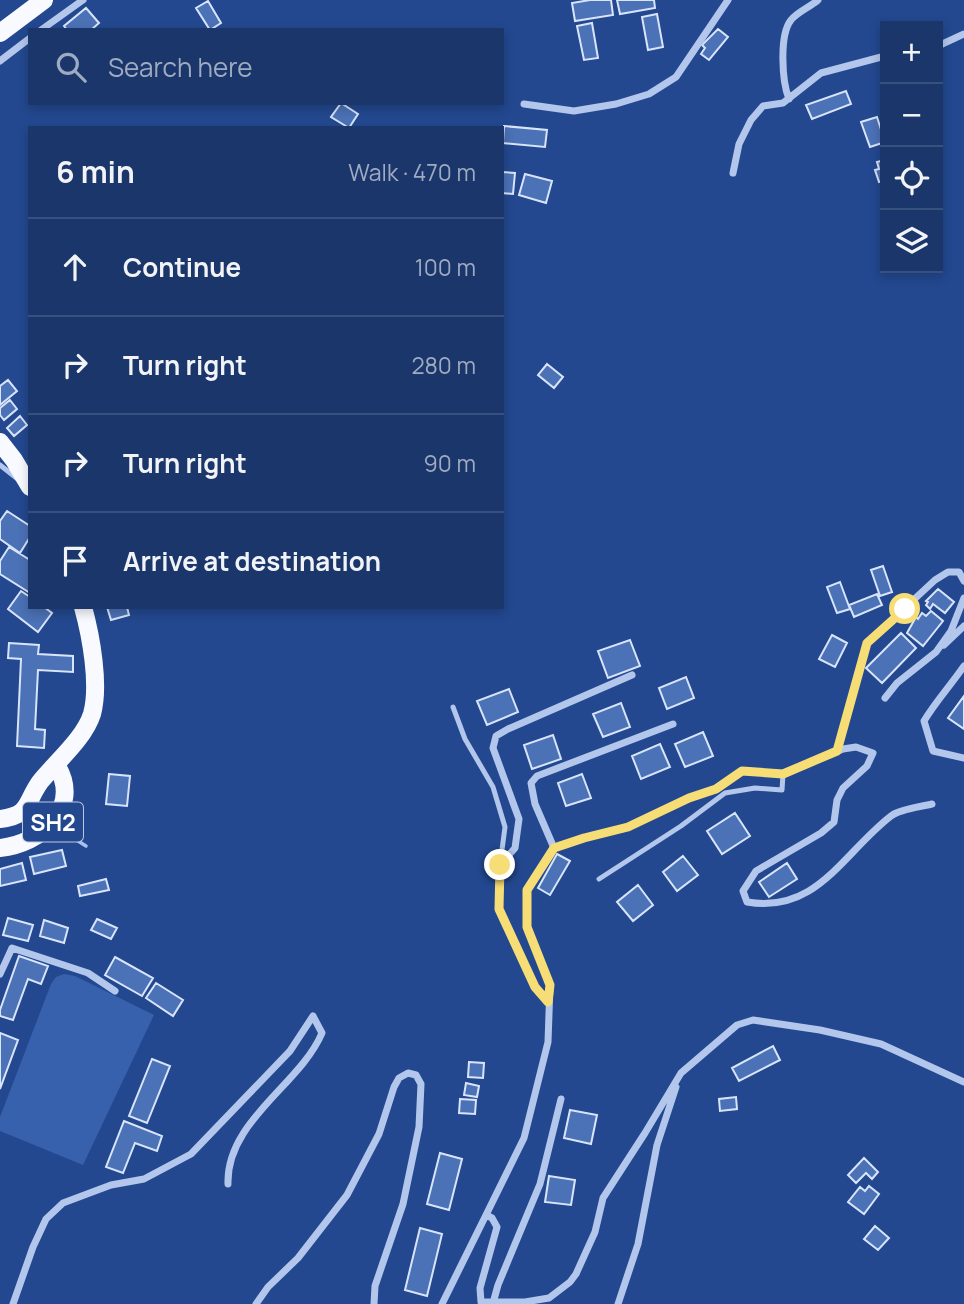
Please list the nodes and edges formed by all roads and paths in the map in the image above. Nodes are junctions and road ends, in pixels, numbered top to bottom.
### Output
1 (44, 0) edge
2 (83, 0) edge
3 (728, 0) edge
4 (818, 0) edge
5 (44, 28) edge
6 (0, 33) edge
7 (964, 34) edge
8 (28, 40) edge
9 (943, 44) edge
10 (880, 57) edge
11 (0, 61) edge
12 (789, 99) junction
13 (524, 104) dead end
14 (733, 173) dead end
15 (0, 442) edge
16 (0, 465) edge
17 (28, 484) edge
18 (28, 486) edge
19 (964, 581) edge
20 (964, 597) edge
21 (84, 609) edge
22 (964, 626) edge
23 (936, 652) junction
24 (964, 666) edge
25 (632, 675) dead end
26 (886, 698) dead end
27 (453, 707) dead end
28 (673, 724) dead end
29 (837, 751) junction
30 (964, 758) edge
31 (57, 766) junction
32 (783, 774) junction
33 (932, 804) dead end
34 (0, 819) edge
35 (0, 848) edge
36 (554, 848) junction
37 (500, 865) junction
38 (599, 879) dead end
39 (0, 974) edge
40 (115, 991) dead end
41 (548, 1002) junction
42 (681, 1073) junction
43 (964, 1082) edge
44 (561, 1099) dead end
45 (228, 1184) dead end
46 (486, 1215) junction
47 (481, 1303) edge
48 (493, 1303) edge
49 (13, 1304) edge
50 (256, 1304) edge
51 (374, 1304) edge
52 (442, 1304) edge
53 (618, 1304) edge

1 - 6 main road
2 - 5 street
3 - 13 street
4 - 12 street
7 - 9 street
8 - 11 street
10 - 12 street
12 - 14 street
15 - 17 main road
16 - 18 lane
19 - 29 street
20 - 23 street
21 - 31 main road
22 - 23 street
23 - 26 street
24 - 30 street
25 - 37 street
27 - 37 lane
28 - 36 street
29 - 32 street
29 - 33 street
31 - 34 main road
31 - 35 main road, SH2
32 - 36 street
32 - 38 lane
36 - 41 street
37 - 41 street
39 - 40 street
41 - 46 street
42 - 43 street
42 - 48 street
42 - 53 street
44 - 48 street
45 - 49 street
46 - 47 street
46 - 52 street
47 - 48 street
50 - 51 street

